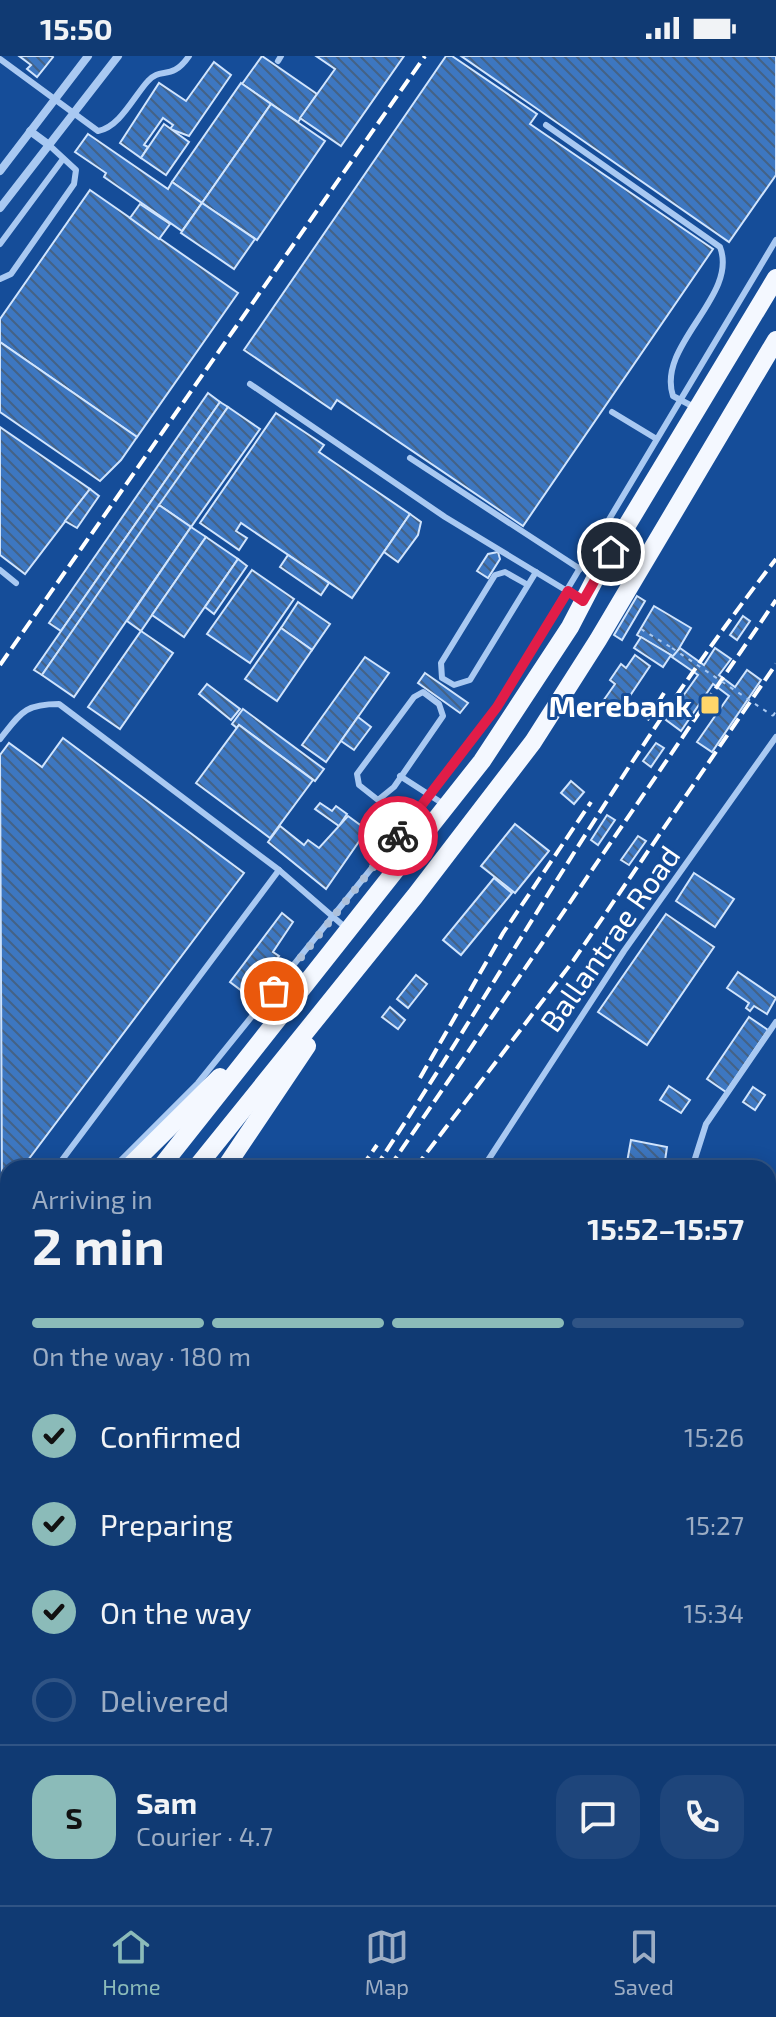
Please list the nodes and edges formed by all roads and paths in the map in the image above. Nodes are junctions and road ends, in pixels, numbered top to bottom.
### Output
1 (88, 56) edge
2 (118, 56) edge
3 (189, 56) edge
4 (0, 59) edge
5 (55, 99) junction
6 (74, 112) junction
7 (546, 125) dead end
8 (30, 131) junction
9 (49, 145) junction
10 (63, 159) junction
11 (0, 171) edge
12 (0, 208) edge
13 (776, 240) edge
14 (0, 244) edge
15 (0, 279) edge
16 (750, 283) junction
17 (773, 285) edge
18 (776, 340) edge
19 (250, 384) dead end
20 (678, 401) junction
21 (698, 408) junction
22 (612, 412) dead end
23 (655, 438) junction
24 (410, 458) dead end
25 (634, 475) junction
26 (651, 485) junction
27 (0, 570) edge
28 (536, 572) junction
29 (589, 572) junction
30 (16, 583) dead end
31 (528, 585) junction
32 (626, 592) junction
33 (576, 596) junction
34 (641, 629) dead end
35 (776, 711) edge
36 (776, 737) edge
37 (0, 739) edge
38 (400, 776) junction
39 (430, 796) junction
40 (448, 807) junction
41 (279, 870) junction
42 (390, 879) junction
43 (415, 896) junction
44 (333, 918) junction
45 (349, 930) junction
46 (318, 1018) junction
47 (277, 1020) junction
48 (776, 1022) edge
49 (62, 1160) edge
50 (121, 1160) edge
51 (136, 1160) edge
52 (166, 1160) edge
53 (203, 1160) edge
54 (230, 1160) edge
55 (488, 1160) edge
56 (695, 1160) edge

1 - 5 street
2 - 6 street
3 - 6 lane
4 - 5 lane
5 - 6 lane
5 - 8 street
6 - 9 street
7 - 20 lane
8 - 9 street
8 - 11 street
9 - 10 lane
9 - 12 street
10 - 14 lane
10 - 15 lane
13 - 16 lane
16 - 17 lane
16 - 20 lane
17 - 21 main road
18 - 32 main road
19 - 28 lane
20 - 21 lane
20 - 23 lane
21 - 26 main road
22 - 23 lane
23 - 25 lane
24 - 29 lane
25 - 26 lane
25 - 29 lane
26 - 29 main road
27 - 30 lane
28 - 31 lane
28 - 33 lane
29 - 32 main road
29 - 33 main road
31 - 31 lane
32 - 43 main road
33 - 39 lane
33 - 40 main road
34 - 35 path, bridge
36 - 55 lane, Ballantrae Road
37 - 41 lane
38 - 38 lane
38 - 39 lane
39 - 40 lane
39 - 44 lane
40 - 42 main road
41 - 44 lane
41 - 49 lane
42 - 43 main road
42 - 45 main road
43 - 46 main road
44 - 45 lane
44 - 50 lane
45 - 47 main road
46 - 53 main road
46 - 54 main road
47 - 51 main road
47 - 52 main road
48 - 56 lane

